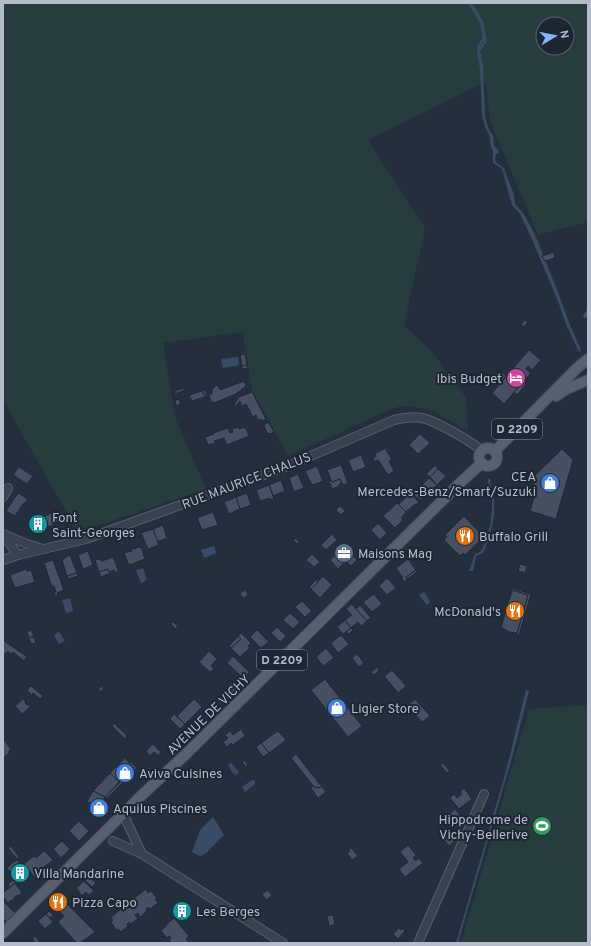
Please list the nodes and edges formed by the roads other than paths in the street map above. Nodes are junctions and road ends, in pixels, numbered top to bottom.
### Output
1 (588, 359) edge
2 (588, 380) edge
3 (539, 407) junction
4 (482, 451) junction
5 (495, 451) junction
6 (482, 463) junction
7 (8, 488) dead end
8 (3, 497) edge
9 (3, 534) edge
10 (43, 549) junction
11 (18, 555) junction
12 (3, 560) edge
13 (484, 794) dead end
14 (123, 814) junction
15 (113, 841) dead end
16 (142, 854) junction
17 (3, 932) edge
18 (284, 943) edge
19 (418, 943) edge

1 - 3 main road, D 2209
2 - 3 main road, D 2209
3 - 5 main road, D 2209
4 - 5 main road
4 - 6 main road
4 - 10 street, RUE MAURICE CHALUS
5 - 6 main road
6 - 14 main road, AVENUE DE VICHY / D 2209
7 - 8 street
9 - 10 street
9 - 11 street
10 - 11 street, RUE MAURICE CHALUS
11 - 12 street, RUE MAURICE CHALUS
13 - 19 street
14 - 16 street
14 - 17 main road, AVENUE DE VICHY / D 2209
15 - 16 street
16 - 18 street

